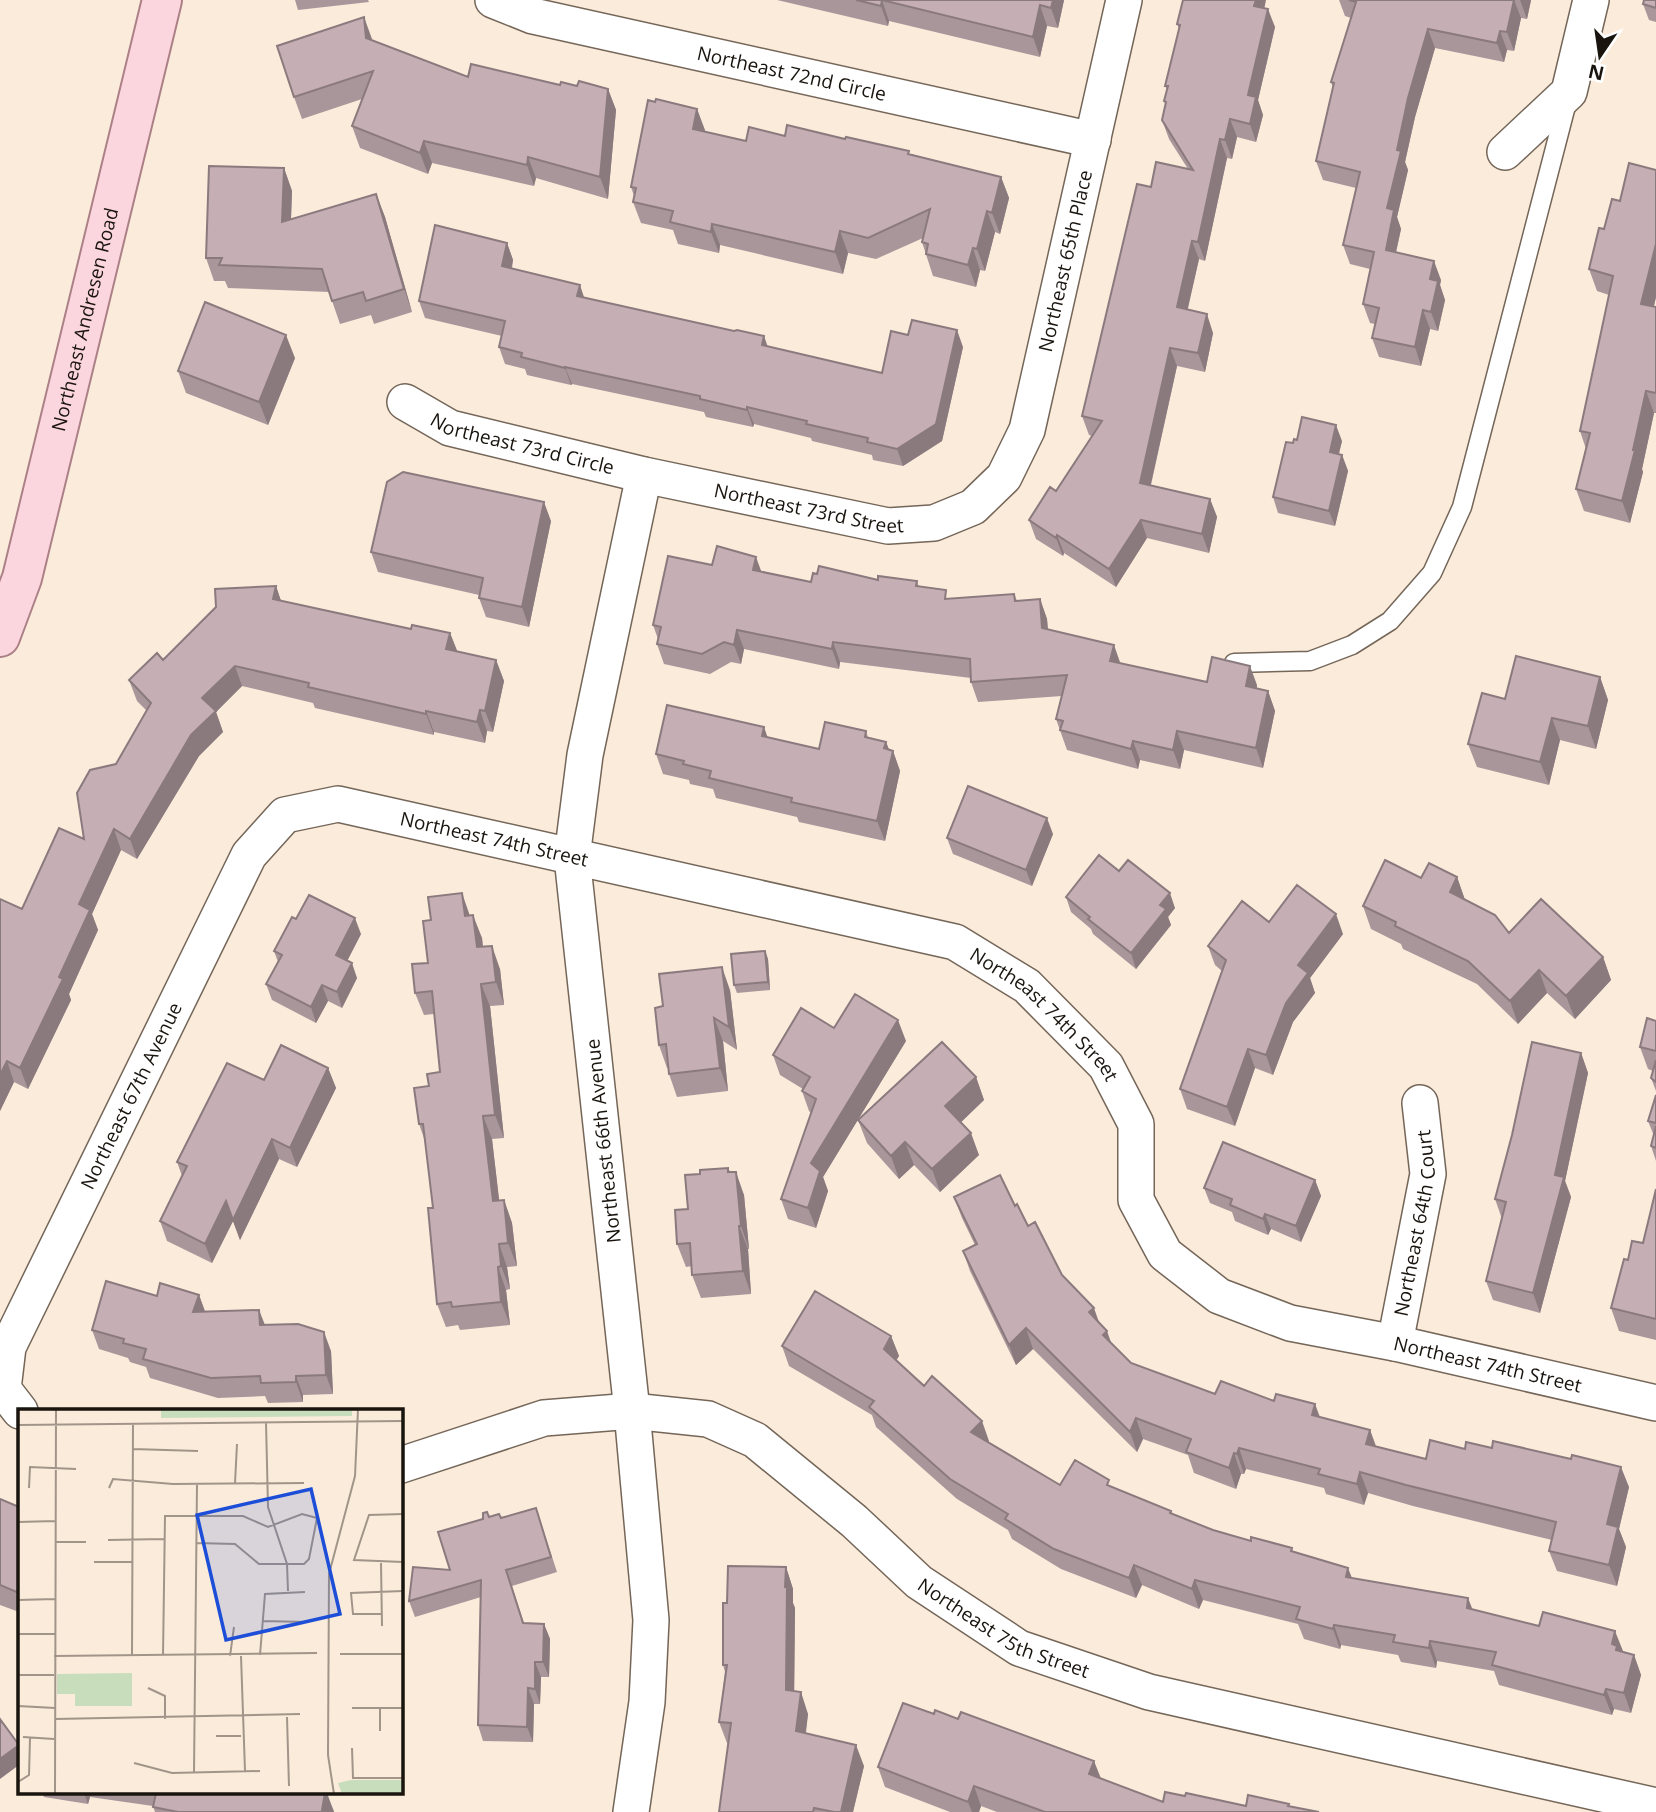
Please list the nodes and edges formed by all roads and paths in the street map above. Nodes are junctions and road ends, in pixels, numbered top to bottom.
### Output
1 (162, 0) edge
2 (493, 0) edge
3 (1124, 0) edge
4 (1591, 0) edge
5 (1569, 92) junction
6 (1093, 140) junction
7 (1505, 152) dead end
8 (405, 402) dead end
9 (644, 475) junction
10 (973, 508) joint
11 (0, 637) edge
12 (1234, 663) edge
13 (285, 815) joint
14 (572, 857) junction
15 (1420, 1103) dead end
16 (1395, 1343) junction
17 (11, 1400) edge
18 (1656, 1403) edge
19 (632, 1411) junction
20 (402, 1465) edge
21 (1656, 1807) edge
22 (631, 1812) edge

1 - 11 main road, Northeast Andresen Road
2 - 6 street, Northeast 72nd Circle
3 - 6 street, Northeast 65th Place
4 - 5 street
5 - 7 street
5 - 12 lane
6 - 10 street, Northeast 65th Place
8 - 9 street, Northeast 73rd Circle
9 - 10 street, Northeast 73rd Street
9 - 14 street, Northeast 66th Avenue
13 - 14 street, Northeast 74th Street
13 - 17 street, Northeast 67th Avenue
14 - 16 street, Northeast 74th Street
14 - 19 street, Northeast 66th Avenue
15 - 16 street, Northeast 64th Court
16 - 18 street, Northeast 74th Street
19 - 20 street, Northeast 75th Street
19 - 21 street, Northeast 75th Street
19 - 22 street, Northeast 66th Avenue

